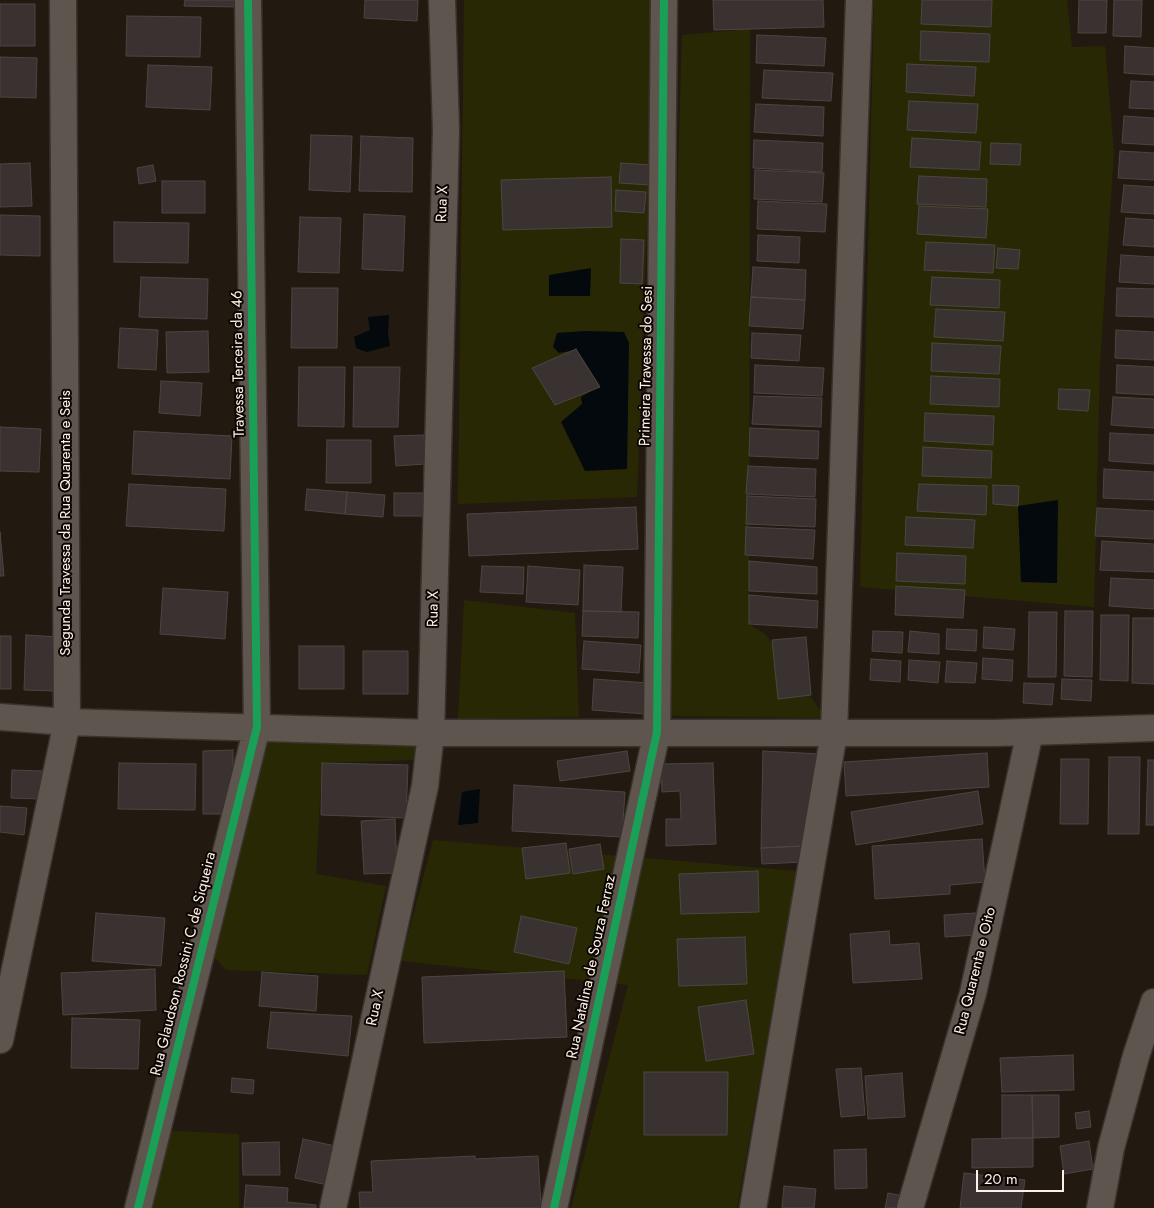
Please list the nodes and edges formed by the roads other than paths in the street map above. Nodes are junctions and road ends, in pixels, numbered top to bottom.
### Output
1 (63, 0) edge
2 (248, 0) edge
3 (442, 0) edge
4 (664, 0) edge
5 (858, 0) edge
6 (0, 717) edge
7 (67, 722) junction
8 (256, 727) junction
9 (1154, 728) edge
10 (657, 732) junction
11 (1030, 732) junction
12 (432, 733) junction
13 (834, 733) junction
14 (1154, 1002) edge
15 (0, 1040) edge
16 (138, 1208) edge
17 (333, 1208) edge
18 (554, 1208) edge
19 (753, 1208) edge
20 (910, 1208) edge
21 (1100, 1208) edge

1 - 7 street, Segunda Travessa da Rua Quarenta e Seis
2 - 8 street, Travessa Terceira da 46
3 - 12 street, Rua X
4 - 10 street, Primeira Travessa do Sesi
5 - 13 street
6 - 7 street
7 - 8 street
7 - 15 street, Segunda Travessa da Rua Quarenta e Seis
8 - 12 street
8 - 16 street, Rua Glaudson Rossini C de Siqueira
9 - 11 street
10 - 12 street
10 - 13 street
10 - 18 street, Rua Natalina de Souza Ferraz
11 - 13 street
11 - 20 street, Rua Quarenta e Oito
12 - 17 street, Rua X
13 - 19 street
14 - 21 street

